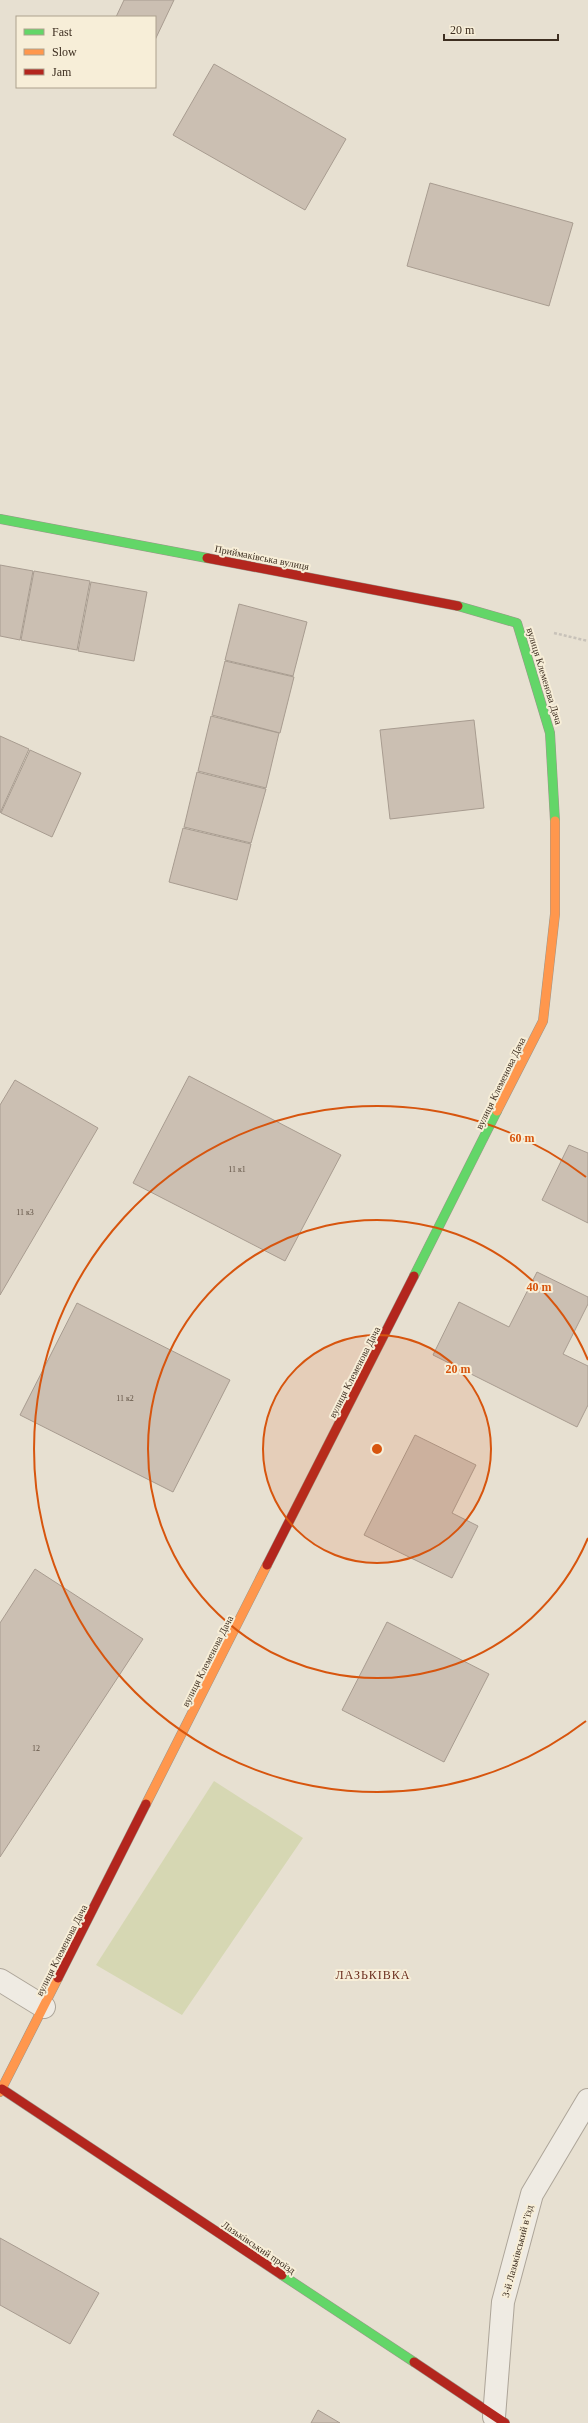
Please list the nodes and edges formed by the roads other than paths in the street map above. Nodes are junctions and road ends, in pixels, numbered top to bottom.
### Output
1 (0, 519) edge
2 (518, 623) joint
3 (0, 1980) edge
4 (44, 2007) junction
5 (1, 2091) edge
6 (588, 2100) edge
7 (500, 2420) edge

1 - 2 street, Приймаківська вулиця
2 - 4 street, вулиця Клеменова Дача
3 - 4 street
4 - 5 street, вулиця Клеменова Дача
5 - 7 street, Лазьківський проїзд
6 - 7 street, 3-й Лазьківський в’їзд

